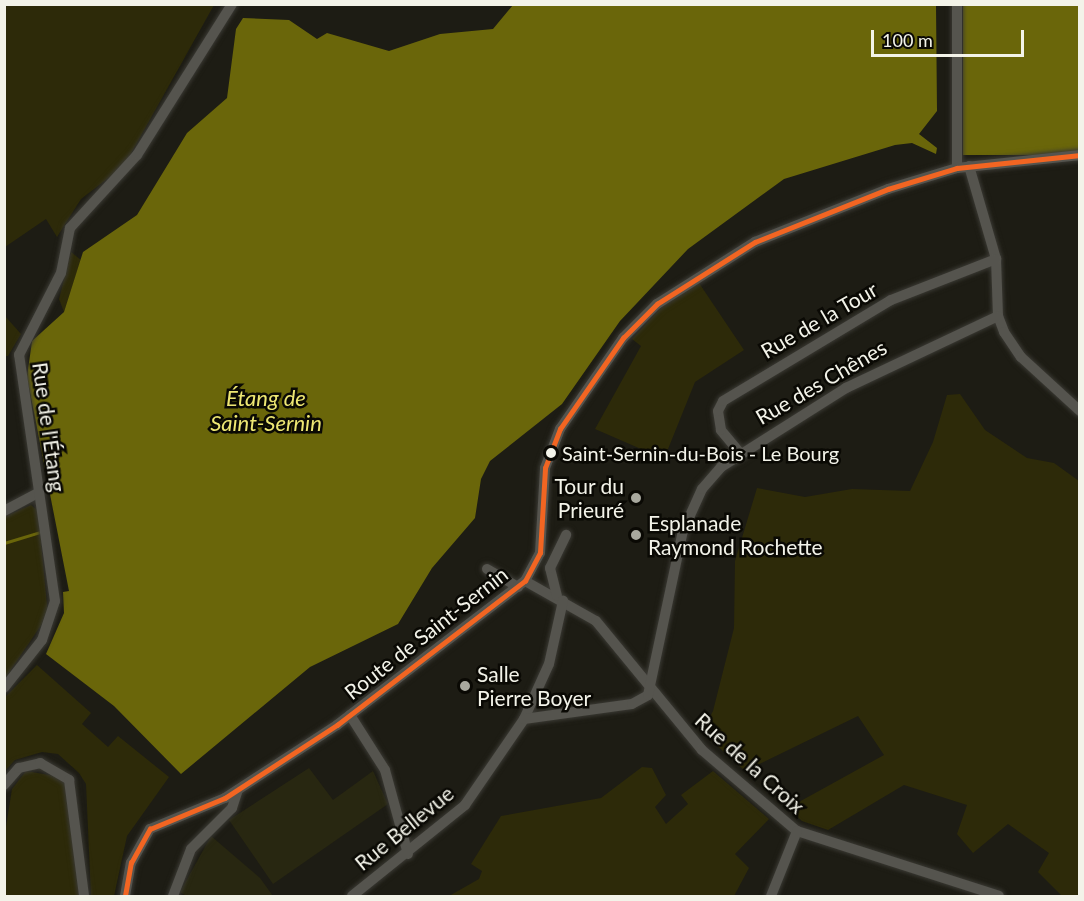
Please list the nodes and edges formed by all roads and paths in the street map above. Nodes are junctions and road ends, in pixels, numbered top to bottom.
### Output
1 (232, 4) edge
2 (957, 4) edge
3 (1080, 155) edge
4 (969, 166) junction
5 (957, 168) junction
6 (996, 259) junction
7 (998, 315) junction
8 (1080, 411) edge
9 (740, 453) junction
10 (38, 493) junction
11 (4, 511) edge
12 (566, 535) dead end
13 (553, 558) junction
14 (536, 563) junction
15 (487, 569) dead end
16 (550, 574) junction
17 (525, 584) junction
18 (560, 599) junction
19 (4, 688) edge
20 (651, 691) junction
21 (350, 715) junction
22 (524, 719) junction
23 (4, 785) edge
24 (238, 790) junction
25 (797, 831) junction
26 (408, 854) junction
27 (84, 897) edge
28 (125, 897) edge
29 (173, 897) edge
30 (352, 897) edge
31 (771, 897) edge
32 (999, 897) edge

1 - 10 street, Rue de l'Étang
2 - 5 street
3 - 4 street, Route de Saint-Sernin
4 - 5 street, Route de Saint-Sernin
4 - 6 street
5 - 14 street, Route de Saint-Sernin
6 - 7 street
6 - 9 street, Rue de la Tour
7 - 8 street
7 - 9 street, Rue des Chênes
9 - 20 street, Rue des Chênes
10 - 11 street
10 - 19 street, Rue de l'Étang
12 - 13 street
13 - 14 street
13 - 16 street
14 - 17 street, Route de Saint-Sernin
15 - 17 street, Rue de la Croix
16 - 17 street, Route de Saint-Sernin
16 - 18 street
17 - 18 street, Rue de la Croix
17 - 21 street, Route de Saint-Sernin
18 - 20 street, Rue de la Croix
18 - 22 street, Rue Bellevue
20 - 22 street
20 - 25 street, Rue de la Croix
21 - 24 street, Route de Saint-Sernin
21 - 26 street
22 - 26 street, Rue Bellevue
23 - 27 street
24 - 28 street, Route de Saint-Sernin
24 - 29 street
25 - 31 street
25 - 32 street, Rue de la Croix
26 - 30 street, Rue Bellevue

